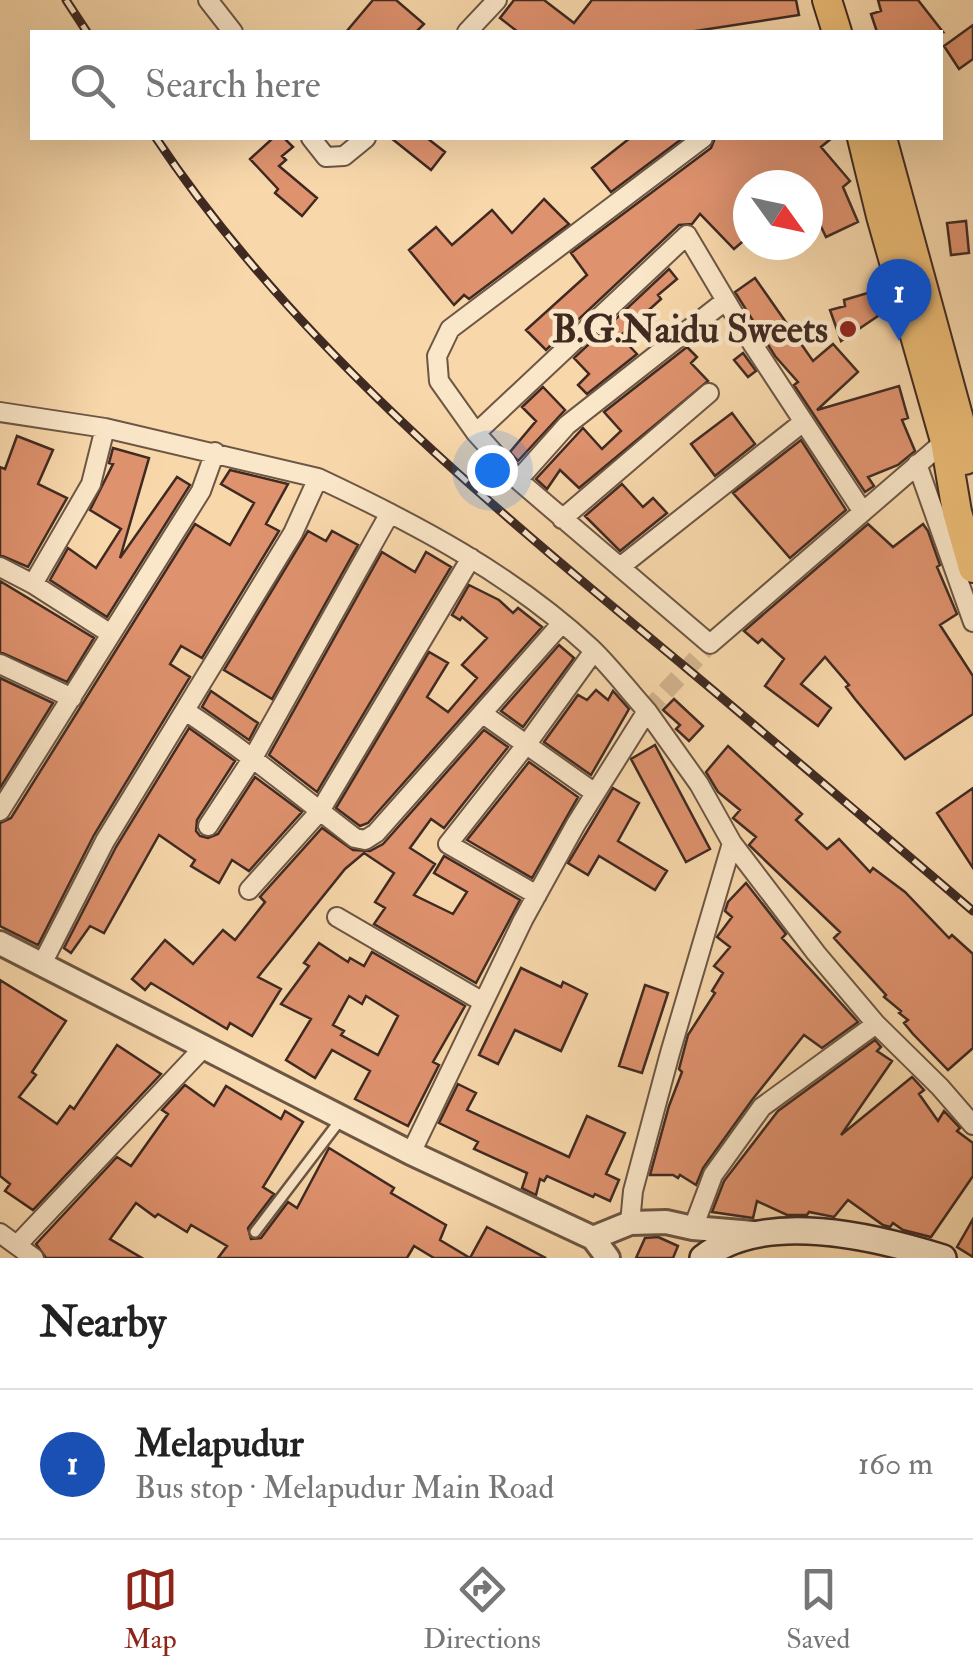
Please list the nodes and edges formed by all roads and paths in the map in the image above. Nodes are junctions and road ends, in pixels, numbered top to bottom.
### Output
1 (208, 0) edge
2 (497, 0) edge
3 (826, 0) edge
4 (847, 0) edge
5 (231, 30) edge
6 (469, 30) edge
7 (836, 30) edge
8 (854, 30) edge
9 (313, 140) edge
10 (364, 140) edge
11 (700, 140) edge
12 (862, 140) edge
13 (883, 140) edge
14 (725, 300) junction
15 (709, 393) dead end
16 (0, 412) edge
17 (802, 423) junction
18 (105, 428) junction
19 (476, 433) junction
20 (963, 440) edge
21 (216, 452) junction
22 (918, 464) junction
23 (318, 478) junction
24 (518, 480) junction
25 (973, 502) edge
26 (863, 512) junction
27 (390, 513) junction
28 (562, 519) junction
29 (471, 558) junction
30 (620, 566) junction
31 (0, 567) edge
32 (973, 568) edge
33 (33, 584) junction
34 (973, 622) edge
35 (562, 623) junction
36 (111, 634) junction
37 (594, 651) junction
38 (0, 664) edge
39 (72, 698) junction
40 (647, 711) junction
41 (187, 712) junction
42 (483, 714) junction
43 (526, 744) junction
44 (254, 756) junction
45 (596, 792) junction
46 (320, 811) junction
47 (0, 812) edge
48 (208, 826) dead end
49 (732, 842) junction
50 (248, 890) dead end
51 (537, 895) junction
52 (337, 917) dead end
53 (0, 943) edge
54 (42, 964) junction
55 (483, 1002) junction
56 (876, 1024) junction
57 (205, 1046) junction
58 (343, 1117) junction
59 (973, 1124) edge
60 (411, 1154) junction
61 (630, 1223) junction
62 (693, 1228) junction
63 (254, 1232) dead end
64 (0, 1233) edge
65 (762, 1234) junction
66 (593, 1238) junction
67 (18, 1244) junction
68 (34, 1258) edge
69 (608, 1258) edge
70 (702, 1258) edge
71 (944, 1258) edge

1 - 5 street
2 - 6 street
3 - 7 main road
4 - 8 main road
9 - 10 street
11 - 19 street
12 - 20 main road
13 - 20 main road
14 - 17 street
14 - 19 street
14 - 24 street
15 - 28 street
16 - 18 street
17 - 26 street
17 - 30 street
18 - 21 street
18 - 33 street
19 - 24 street
20 - 22 street
20 - 25 main road
20 - 32 main road
21 - 23 street
21 - 36 street
22 - 26 street
22 - 34 street
23 - 27 street
23 - 41 street
24 - 28 street
26 - 30 street
27 - 29 street
27 - 44 street
28 - 30 street
29 - 35 street
29 - 46 street
31 - 33 street
33 - 36 street
35 - 37 street
35 - 42 street
36 - 39 street
37 - 40 street
37 - 43 street
38 - 39 street
39 - 47 street
40 - 45 street
40 - 49 street
41 - 44 street
41 - 54 street
42 - 43 street
42 - 46 street
43 - 45 street
43 - 51 street
44 - 46 street
44 - 48 street
45 - 51 street
46 - 50 street
49 - 56 street
49 - 61 street
51 - 55 street
52 - 55 street
53 - 54 street
54 - 57 street
55 - 60 street
56 - 59 street
56 - 62 street
57 - 58 street
57 - 67 street
58 - 60 street
58 - 63 lane
60 - 66 street
61 - 62 street
61 - 66 street
62 - 65 street
64 - 67 street
65 - 70 main road
65 - 71 main road
66 - 69 street
67 - 68 street

